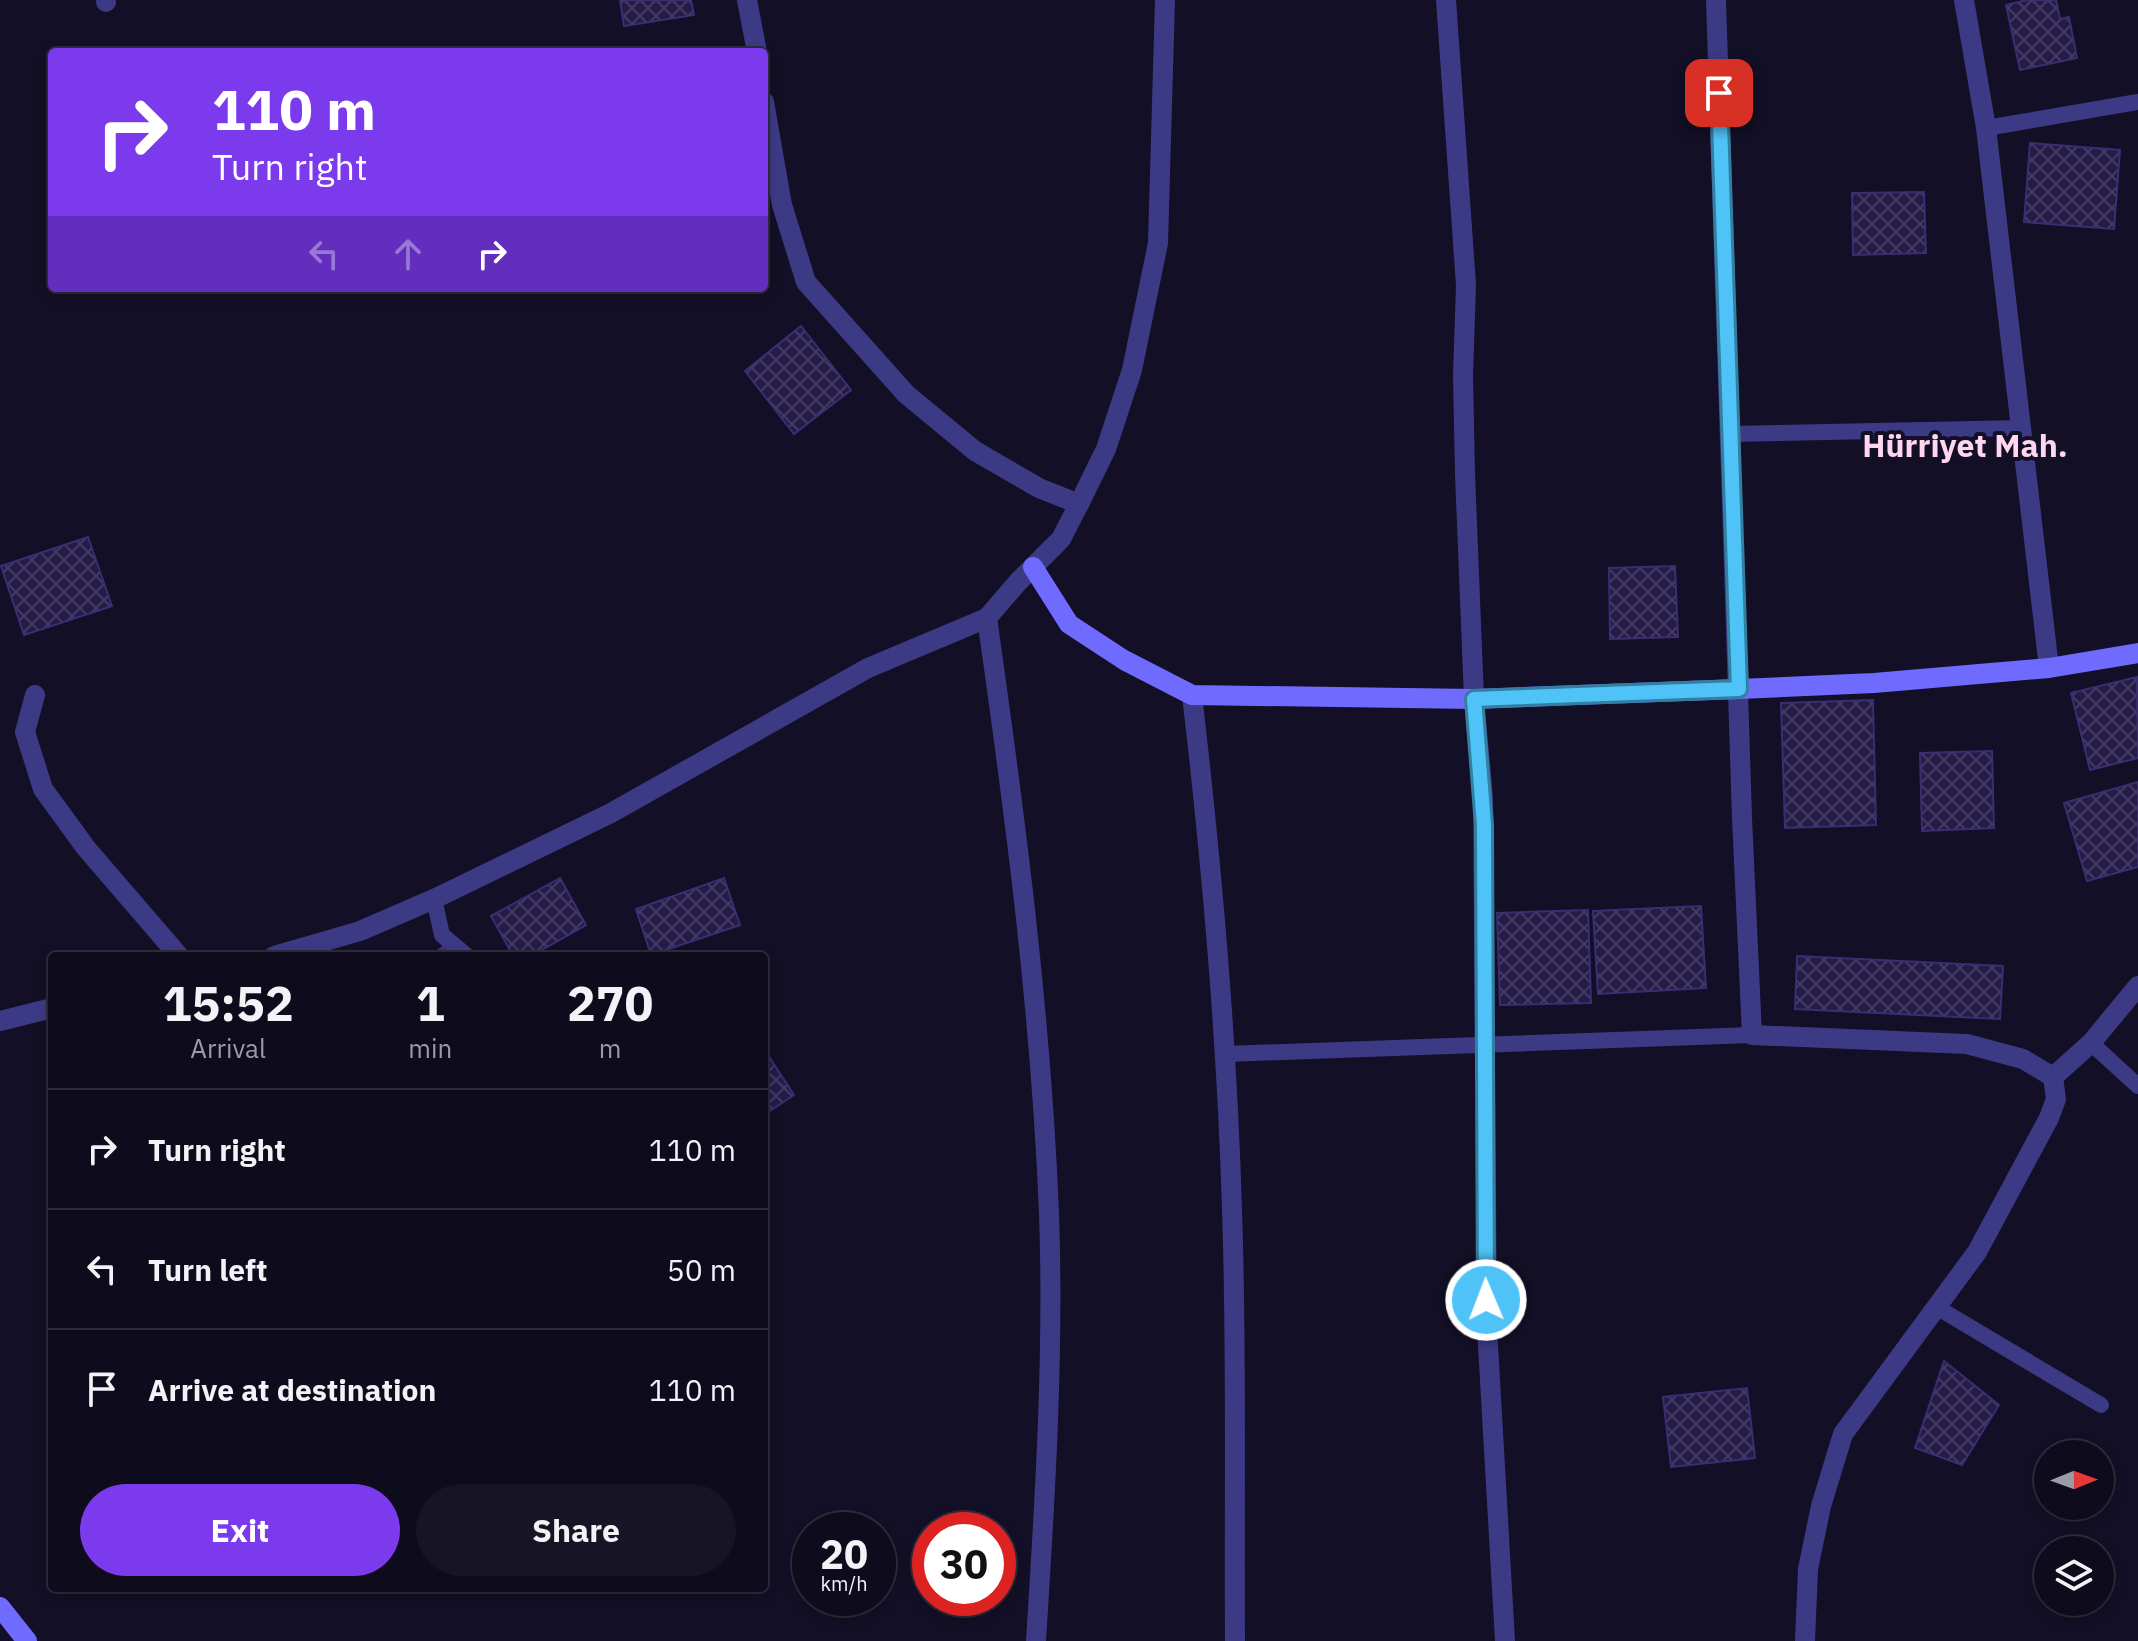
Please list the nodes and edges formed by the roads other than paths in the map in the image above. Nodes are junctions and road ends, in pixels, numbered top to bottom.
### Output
1 (747, 0) edge
2 (1165, 0) edge
3 (1446, 0) edge
4 (1716, 0) edge
5 (1964, 0) edge
6 (756, 48) edge
7 (2138, 102) edge
8 (768, 125) edge
9 (1986, 128) junction
10 (2021, 428) junction
11 (1729, 434) junction
12 (1079, 504) junction
13 (1033, 567) junction
14 (987, 618) junction
15 (2138, 653) edge
16 (2049, 668) junction
17 (1739, 689) junction
18 (35, 695) dead end
19 (1192, 695) junction
20 (1474, 699) junction
21 (434, 899) junction
22 (176, 952) edge
23 (288, 952) edge
24 (462, 952) edge
25 (2138, 986) edge
26 (48, 1009) edge
27 (0, 1021) edge
28 (1752, 1035) junction
29 (1485, 1043) junction
30 (2091, 1043) junction
31 (1226, 1054) junction
32 (2053, 1077) junction
33 (2138, 1086) edge
34 (1938, 1308) junction
35 (2101, 1405) dead end
36 (2, 1612) edge
37 (27, 1641) edge
38 (1036, 1641) edge
39 (1235, 1641) edge
40 (1505, 1641) edge
41 (1805, 1641) edge

1 - 6 street
2 - 12 street
3 - 20 street
4 - 11 street
5 - 9 street
7 - 9 lane
8 - 12 street
9 - 10 street
10 - 11 lane
10 - 16 street
11 - 17 street
12 - 13 street
13 - 14 street
13 - 19 street
14 - 21 street
14 - 38 street
15 - 16 street
16 - 17 street
17 - 20 street
17 - 28 street
18 - 22 street
19 - 20 street
19 - 31 street
20 - 29 street
21 - 23 street
21 - 24 lane
25 - 30 street
26 - 27 street
28 - 29 lane
28 - 32 street
29 - 31 lane
29 - 40 street
30 - 32 street
30 - 33 lane
31 - 39 street
32 - 34 street
34 - 35 lane
34 - 41 street
36 - 37 street

